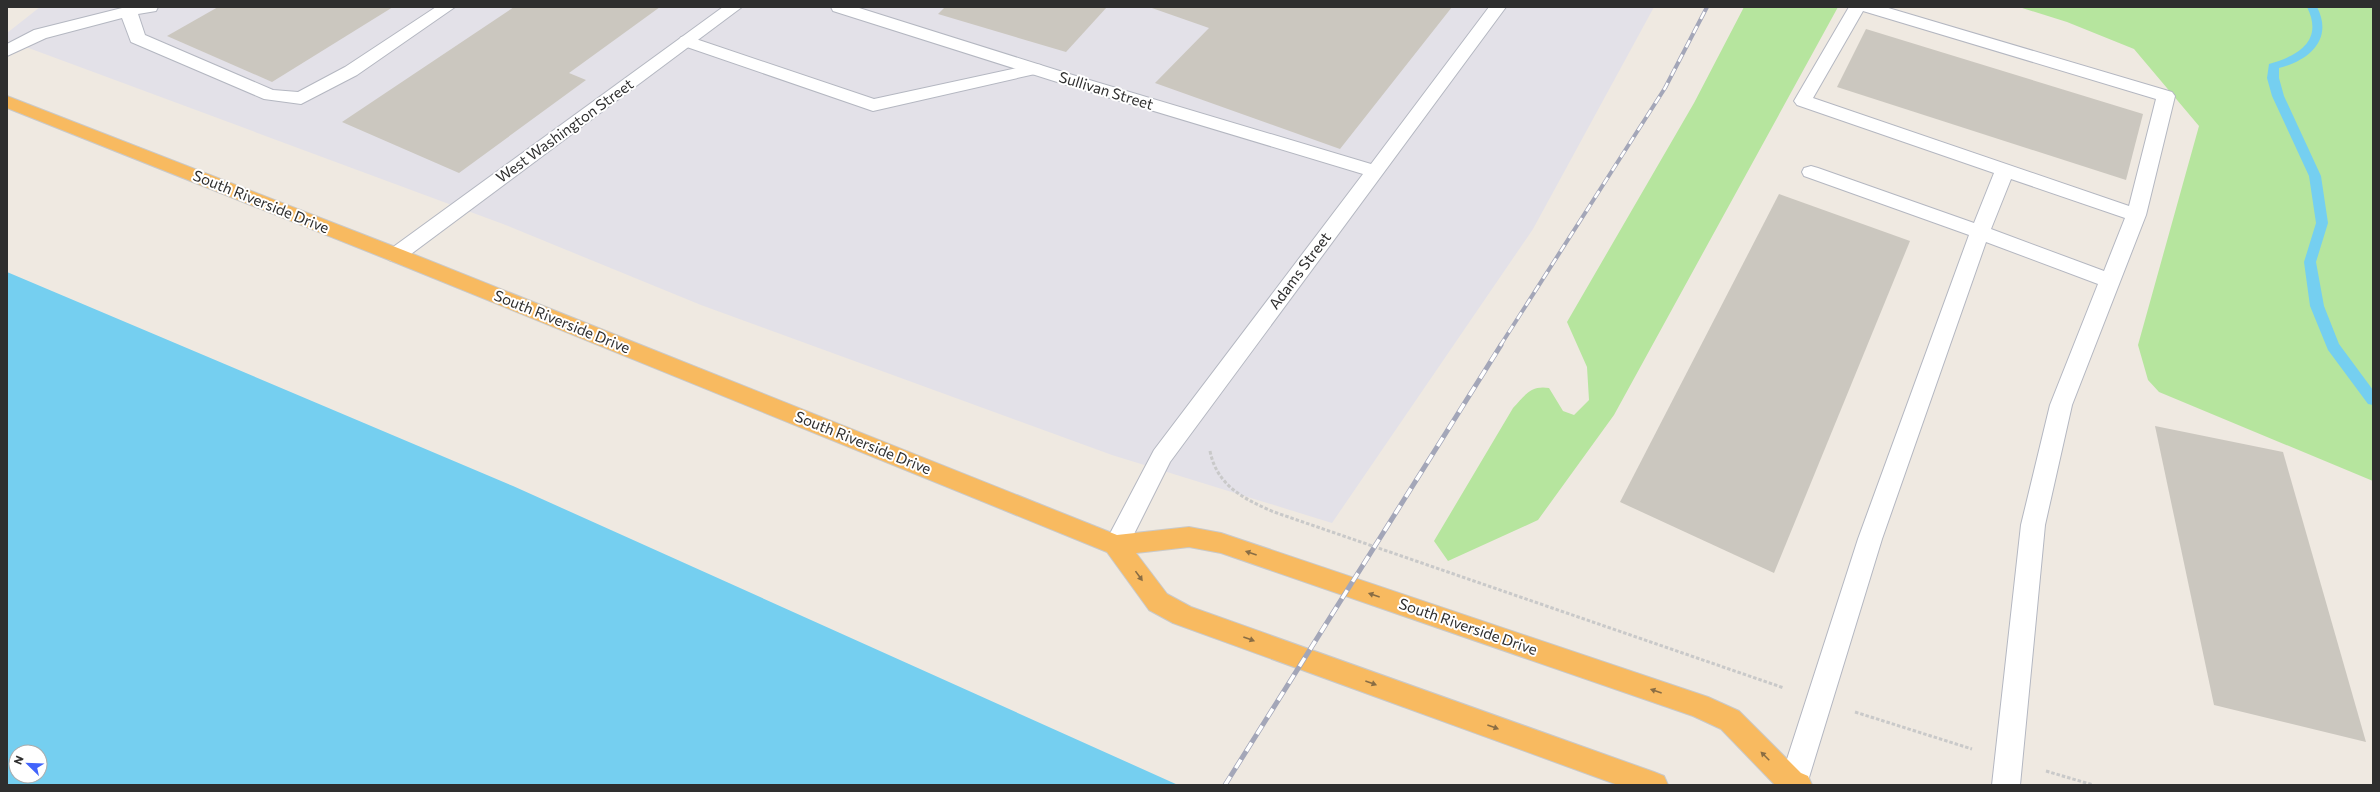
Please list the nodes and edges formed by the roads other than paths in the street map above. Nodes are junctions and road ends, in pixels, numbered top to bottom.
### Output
1 (150, 7) edge
2 (447, 7) edge
3 (734, 7) edge
4 (838, 7) edge
5 (1498, 7) edge
6 (1856, 7) edge
7 (1867, 7) edge
8 (129, 12) junction
9 (687, 42) junction
10 (7, 51) edge
11 (1035, 69) junction
12 (7, 102) edge
13 (2005, 169) junction
14 (1374, 171) junction
15 (1811, 172) dead end
16 (2136, 215) junction
17 (1980, 232) junction
18 (396, 255) junction
19 (2110, 281) junction
20 (1116, 545) junction
21 (1654, 785) edge
22 (1794, 785) edge
23 (2006, 785) edge

1 - 8 street
2 - 8 street
3 - 9 street, West Washington Street
4 - 11 street, Sullivan Street
5 - 14 street, Adams Street
6 - 13 street
7 - 16 street
8 - 10 street
9 - 11 street
9 - 18 street, West Washington Street
11 - 14 street, Sullivan Street
12 - 18 highway, South Riverside Drive
13 - 16 street
13 - 17 street
14 - 20 street, Adams Street
15 - 17 street
16 - 19 street
17 - 19 street
17 - 22 street
18 - 20 highway, South Riverside Drive
19 - 23 street
20 -> 21 highway
22 -> 20 highway, South Riverside Drive

